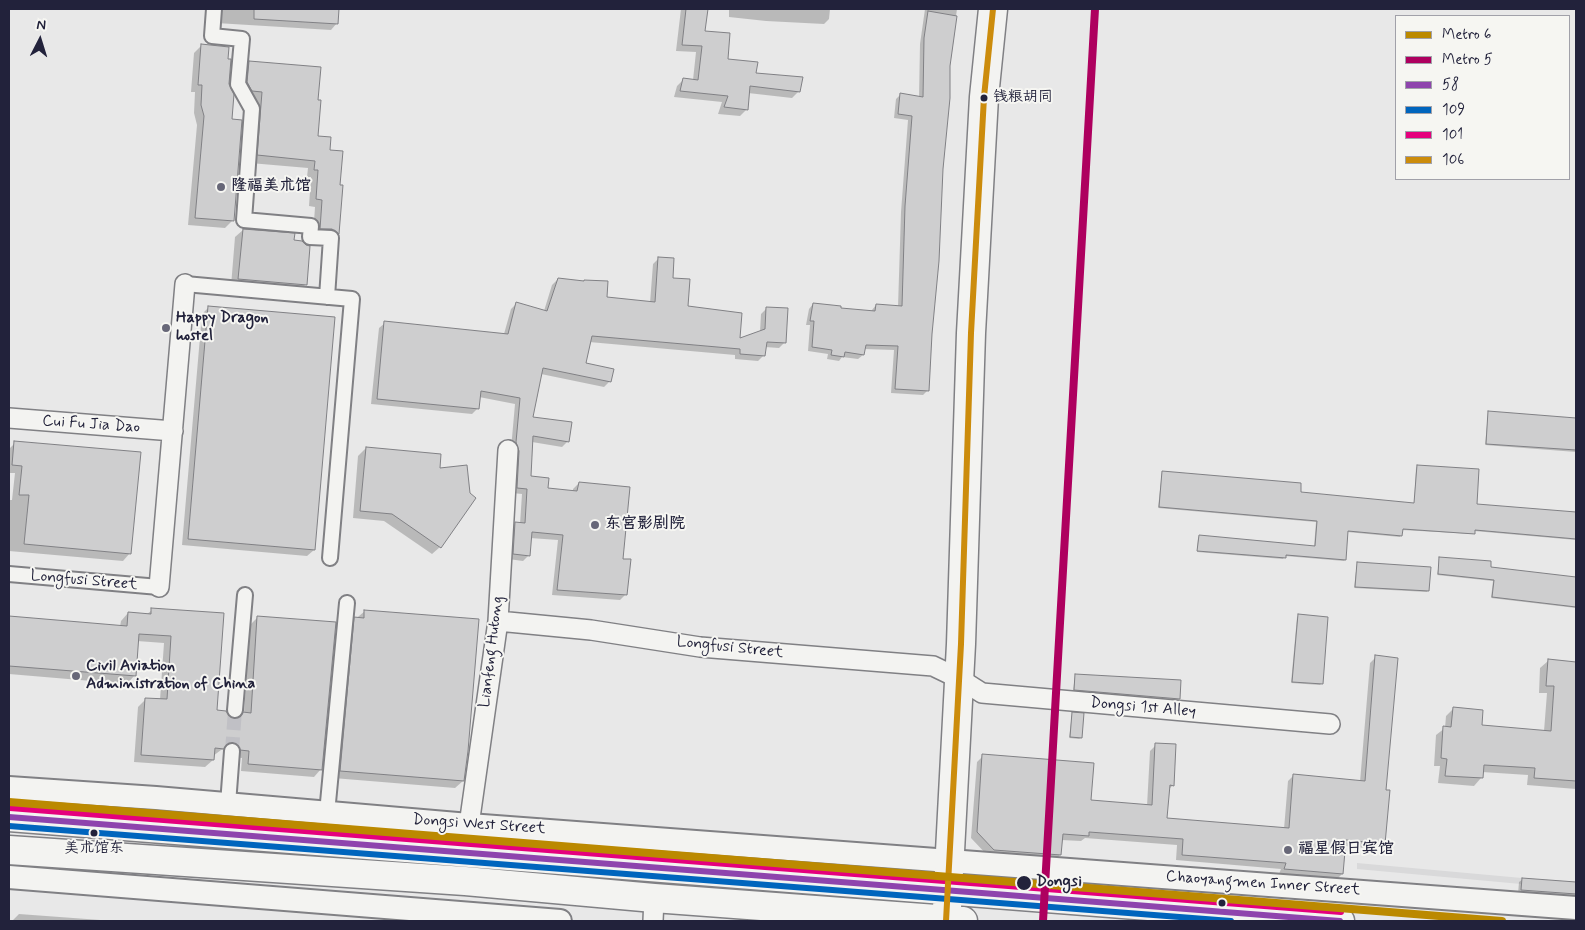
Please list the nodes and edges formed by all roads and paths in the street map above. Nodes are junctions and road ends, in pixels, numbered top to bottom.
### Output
1 (214, 9) edge
2 (992, 9) edge
3 (186, 284) joint
4 (327, 297) junction
5 (9, 418) edge
6 (173, 431) junction
7 (508, 450) dead end
8 (330, 558) dead end
9 (9, 574) edge
10 (159, 587) joint
11 (245, 595) dead end
12 (347, 603) dead end
13 (498, 621) junction
14 (960, 679) junction
15 (236, 710) tunnel mouth
16 (1330, 724) dead end
17 (232, 751) tunnel mouth
18 (9, 788) edge
19 (228, 804) junction
20 (327, 813) junction
21 (9, 817) edge
22 (469, 825) junction
23 (9, 850) edge
24 (468, 852) junction
25 (950, 860) junction
26 (9, 877) edge
27 (949, 890) junction
28 (1576, 908) edge
29 (654, 910) edge
30 (560, 921) edge
31 (952, 921) edge
32 (1340, 921) edge

1 - 4 street
2 - 14 main road
3 - 4 street
3 - 6 street
4 - 8 street
5 - 6 street, Cui Fu Jia Dao
6 - 10 street
7 - 13 street, Lianfeng Hutong
9 - 10 street, Longfusi Street
11 - 15 street
12 - 20 street
13 - 14 street, Longfusi Street
13 - 22 street, Lianfeng Hutong
14 - 16 street, Dongsi 1st Alley
14 - 25 main road
17 - 19 street
18 - 19 street, Dongsi West Street
19 - 20 street, Dongsi West Street
20 - 22 street, Dongsi West Street
21 - 24 main road, Chaoyangmen Inner Street
22 - 24 street, Lianfeng Hutong
22 - 25 street, Dongsi West Street
23 - 29 main road
24 - 27 main road, Chaoyangmen Inner Street
25 - 27 main road
25 - 28 street, Chaoyangmen Inner Street
26 - 30 street
27 - 31 main road
27 - 32 main road, Chaoyangmen Inner Street
29 - 31 main road

